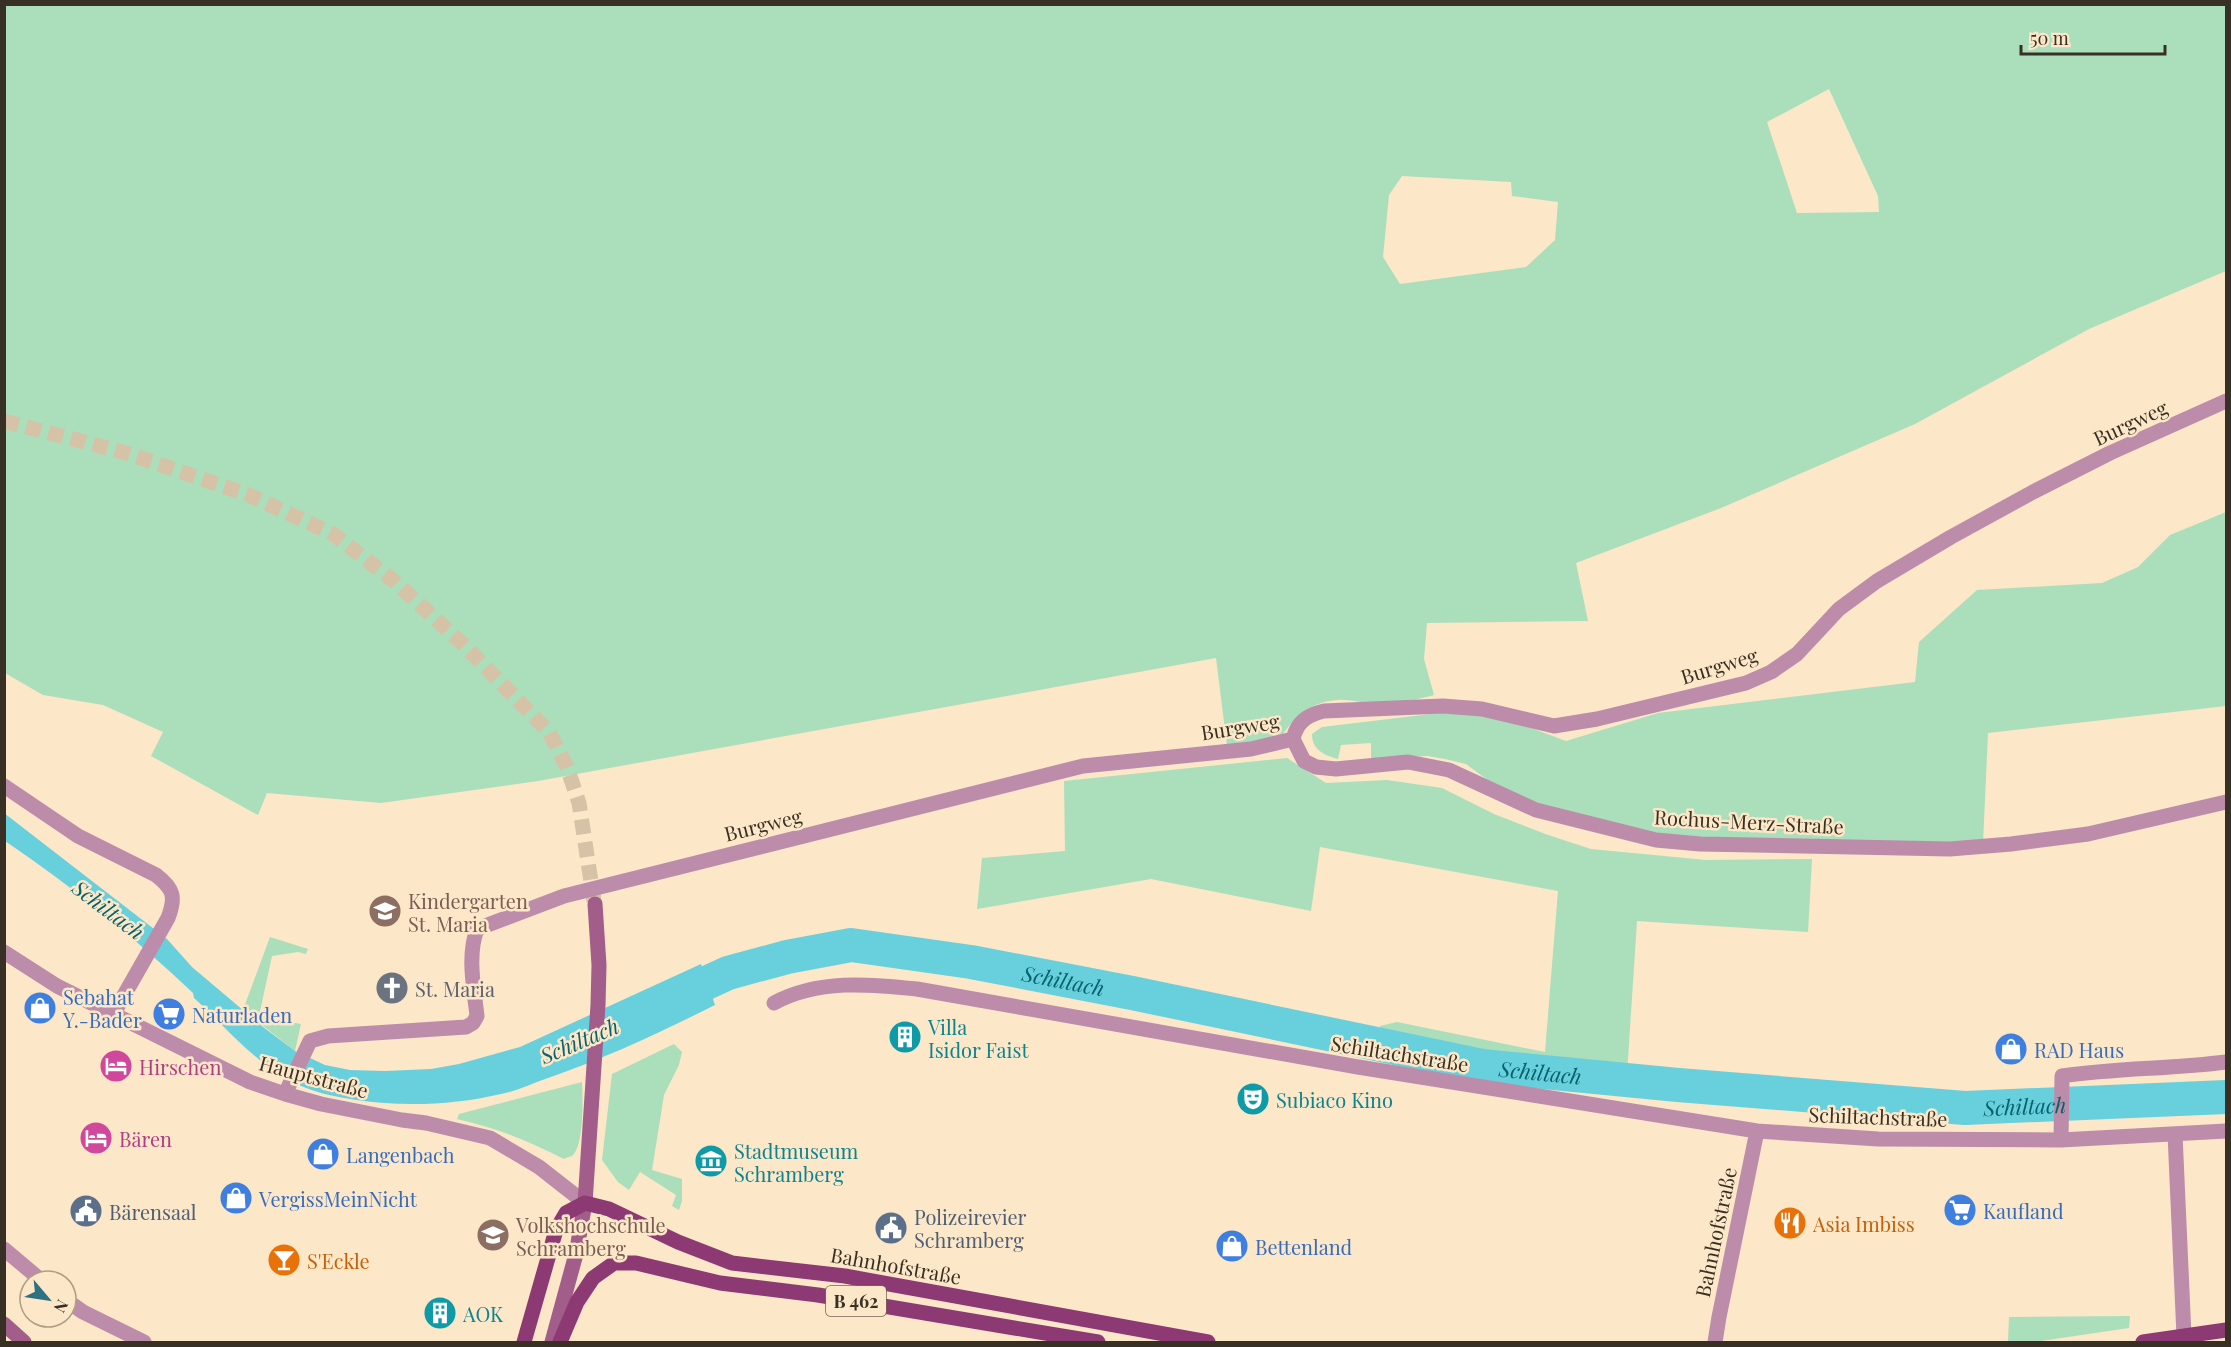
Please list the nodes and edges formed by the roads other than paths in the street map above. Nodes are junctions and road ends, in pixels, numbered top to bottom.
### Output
1 (2226, 401) edge
2 (1293, 739) junction
3 (10, 789) edge
4 (2226, 802) edge
5 (595, 904) tunnel mouth
6 (4, 952) edge
7 (774, 1003) dead end
8 (114, 1013) junction
9 (2226, 1062) edge
10 (287, 1088) junction
11 (1757, 1131) junction
12 (2226, 1131) edge
13 (2175, 1134) junction
14 (2061, 1140) junction
15 (585, 1203) junction
16 (4, 1249) edge
17 (28, 1269) edge
18 (78, 1308) edge
19 (4, 1324) edge
20 (2226, 1330) edge
21 (2184, 1336) junction
22 (24, 1342) edge
23 (144, 1342) edge
24 (524, 1342) edge
25 (552, 1342) edge
26 (561, 1342) edge
27 (1098, 1342) edge
28 (1208, 1342) edge
29 (1715, 1342) edge
30 (2143, 1342) edge

1 - 2 street, Burgweg
2 - 4 street, Rochus-Merz-Straße
2 - 10 street, Burgweg
3 - 8 street
5 - 15 main road
6 - 8 street, Hauptstraße
7 - 11 street, Schiltachstraße
8 - 10 street, Hauptstraße
9 - 14 street
10 - 15 street, Hauptstraße
11 - 14 street, Schiltachstraße
11 - 29 street, Bahnhofstraße
12 - 13 street, Schiltachstraße
13 - 14 street, Schiltachstraße
13 - 21 street
15 - 24 main road
15 - 25 main road
15 - 28 main road, Bahnhofstraße / B 462
16 - 17 street
18 - 23 street
19 - 22 main road
20 - 21 main road
21 - 30 main road
26 - 27 main road, B 462

